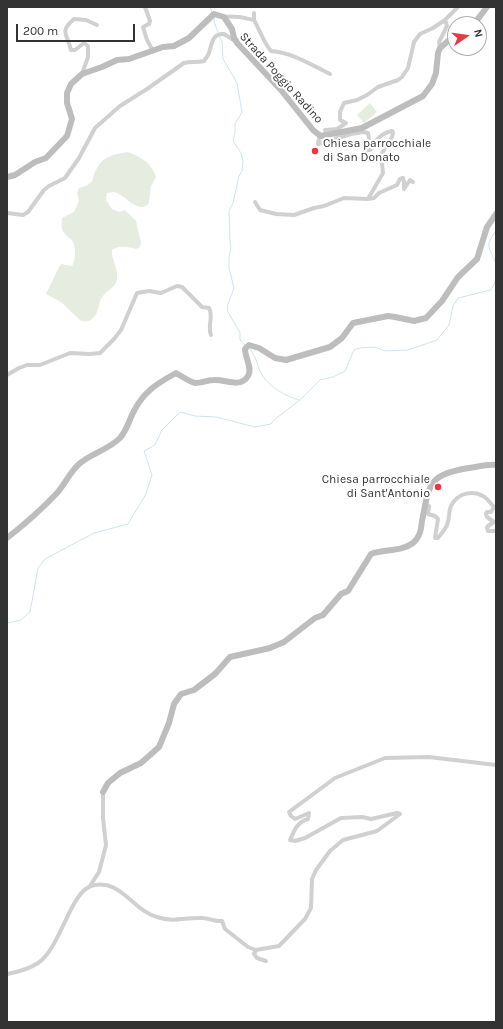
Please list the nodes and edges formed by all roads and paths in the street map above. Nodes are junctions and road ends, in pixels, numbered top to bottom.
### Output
1 (145, 7) edge
2 (458, 7) edge
3 (487, 7) edge
4 (254, 13) dead end
5 (480, 16) edge
6 (224, 17) junction
7 (254, 20) junction
8 (445, 20) junction
9 (97, 25) dead end
10 (447, 42) edge
11 (238, 44) junction
12 (440, 48) junction
13 (157, 49) junction
14 (82, 74) junction
15 (330, 74) dead end
16 (352, 132) junction
17 (323, 136) junction
18 (7, 177) edge
19 (414, 182) dead end
20 (368, 199) junction
21 (256, 202) dead end
22 (7, 213) edge
23 (496, 214) edge
24 (211, 335) dead end
25 (7, 375) edge
26 (496, 464) edge
27 (425, 503) junction
28 (495, 508) edge
29 (496, 531) edge
30 (7, 538) edge
31 (496, 765) edge
32 (103, 792) joint
33 (90, 886) junction
34 (256, 950) junction
35 (266, 961) dead end
36 (7, 974) edge

1 - 13 street
2 - 8 street
3 - 5 street
4 - 7 street
6 - 7 street
6 - 11 street
6 - 13 street
7 - 15 street
8 - 12 street
8 - 17 street
9 - 14 street
10 - 12 street
11 - 17 street, Strada Poggio Radino
11 - 22 street, Strada Poggio Radino
12 - 16 street, Strada Poggio Radino
13 - 14 street
14 - 18 street
16 - 17 street, Strada Poggio Radino
16 - 17 street
16 - 20 street
19 - 20 street
20 - 21 street
23 - 30 street
24 - 25 street
26 - 27 street
27 - 28 street
27 - 32 street
28 - 29 street
31 - 34 street
32 - 33 street
33 - 34 street
33 - 36 street
34 - 35 street

